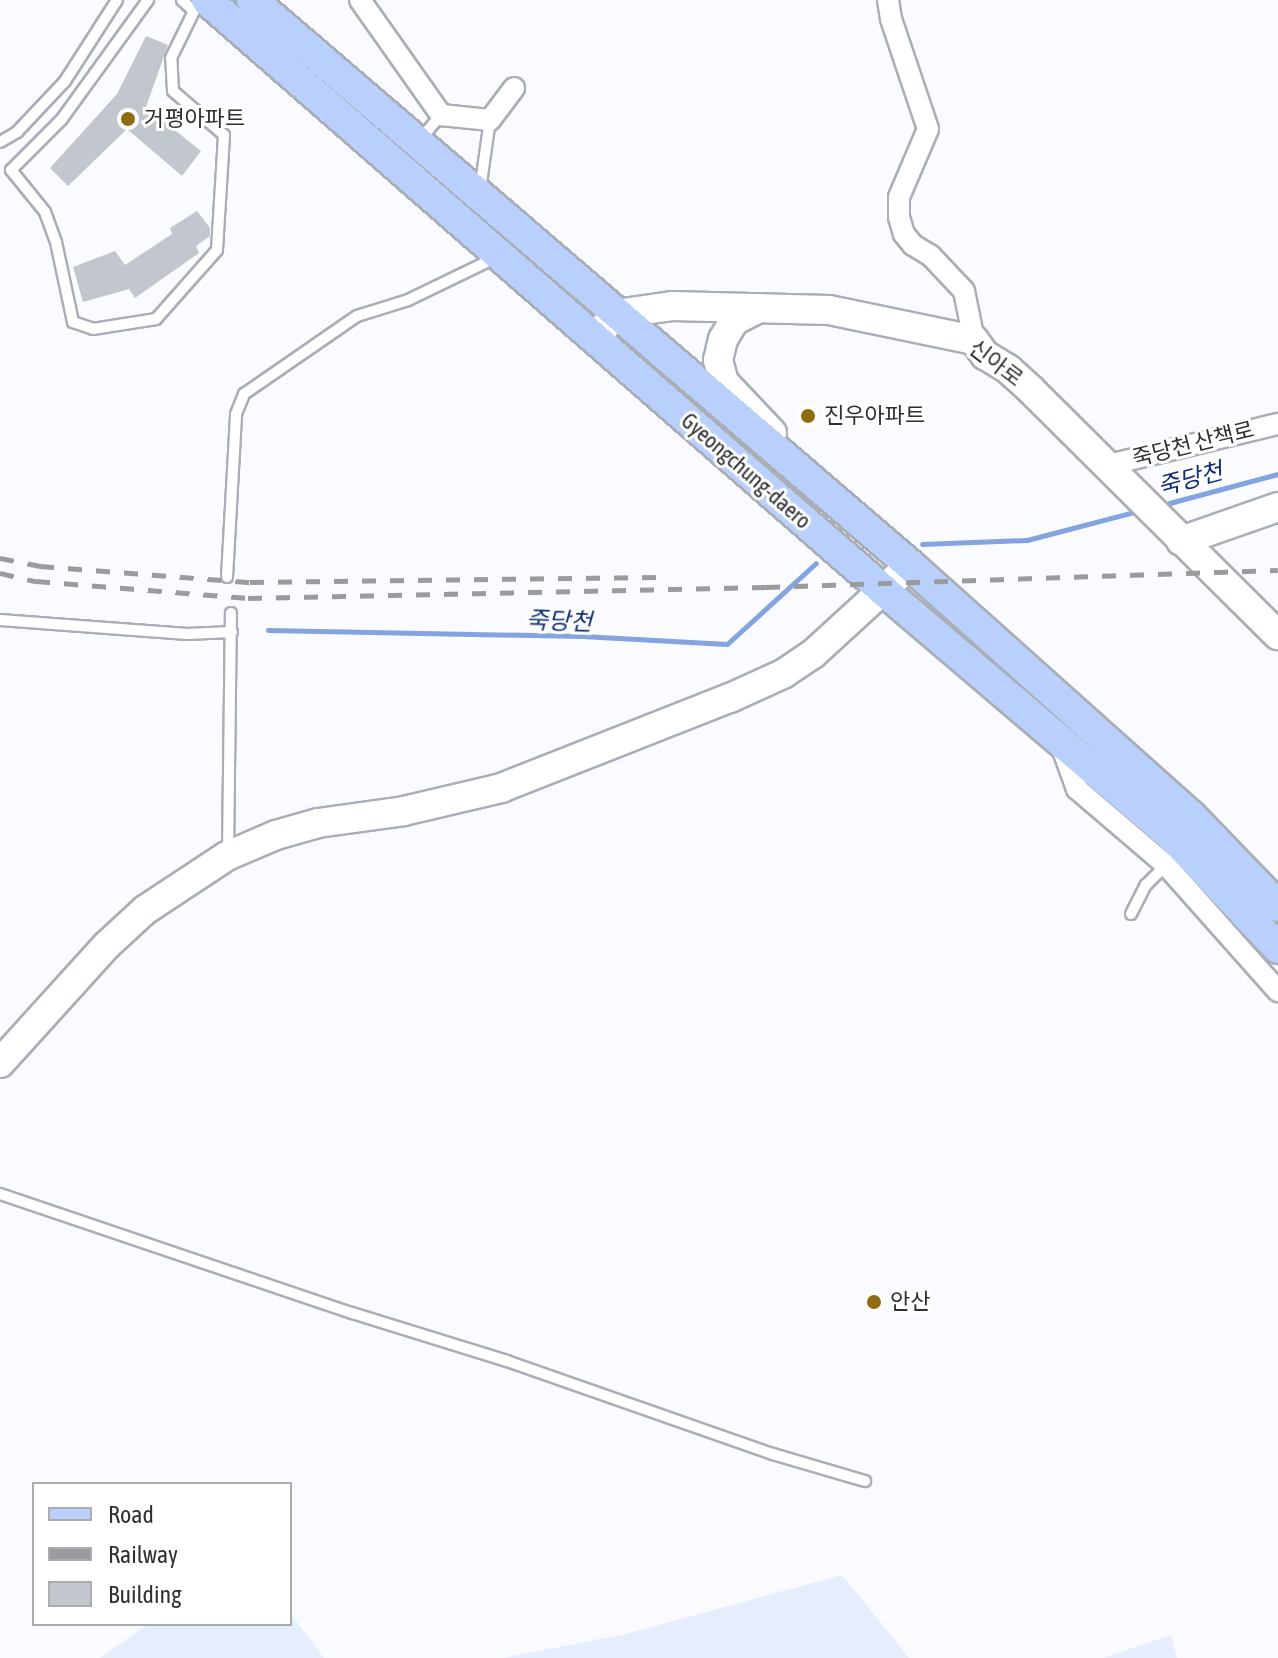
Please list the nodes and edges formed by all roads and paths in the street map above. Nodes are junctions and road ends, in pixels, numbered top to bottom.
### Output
1 (117, 0) edge
2 (148, 0) edge
3 (182, 0) edge
4 (252, 0) edge
5 (360, 0) edge
6 (888, 0) edge
7 (202, 4) edge
8 (514, 88) dead end
9 (441, 115) junction
10 (490, 120) junction
11 (419, 141) junction
12 (0, 142) edge
13 (480, 196) junction
14 (499, 256) junction
15 (759, 308) junction
16 (616, 314) junction
17 (594, 338) junction
18 (974, 340) junction
19 (1278, 424) edge
20 (787, 458) junction
21 (1108, 465) junction
22 (1278, 507) edge
23 (1170, 531) junction
24 (910, 565) junction
25 (227, 577) dead end
26 (883, 590) junction
27 (231, 613) dead end
28 (0, 620) edge
29 (232, 632) junction
30 (1278, 635) edge
31 (1058, 739) junction
32 (227, 856) junction
33 (1166, 865) junction
34 (1278, 906) edge
35 (1131, 914) dead end
36 (1278, 948) edge
37 (1278, 991) edge
38 (0, 1063) edge
39 (0, 1194) edge
40 (865, 1481) dead end

1 - 12 lane
2 - 7 lane
3 - 7 lane
4 - 11 main road, Gyeongchung-daero
5 - 9 street
6 - 18 street
7 - 14 main road, Gyeongchung-daero
8 - 10 street
9 - 10 street
9 - 11 lane
10 - 13 lane
11 - 13 main road, Gyeongchung-daero
13 - 16 main road, Gyeongchung-daero
14 - 17 main road, Gyeongchung-daero
14 - 25 lane
15 - 16 street, 신아로
15 - 18 street, 신아로
15 - 20 street
16 - 17 street
16 - 20 main road, Gyeongchung-daero
17 - 26 main road, Gyeongchung-daero
18 - 21 street, 신아로
19 - 21 street, 죽당천 산책로
20 - 24 main road, Gyeongchung-daero
21 - 23 street, 신아로
22 - 23 street
23 - 30 street, 신아로
24 - 26 street
24 - 34 main road, Gyeongchung-daero
26 - 31 main road, Gyeongchung-daero
26 - 32 street
27 - 29 lane
28 - 29 lane
29 - 32 lane
31 - 33 street
31 - 36 main road, Gyeongchung-daero
32 - 38 street
33 - 35 lane
33 - 37 street
39 - 40 lane

